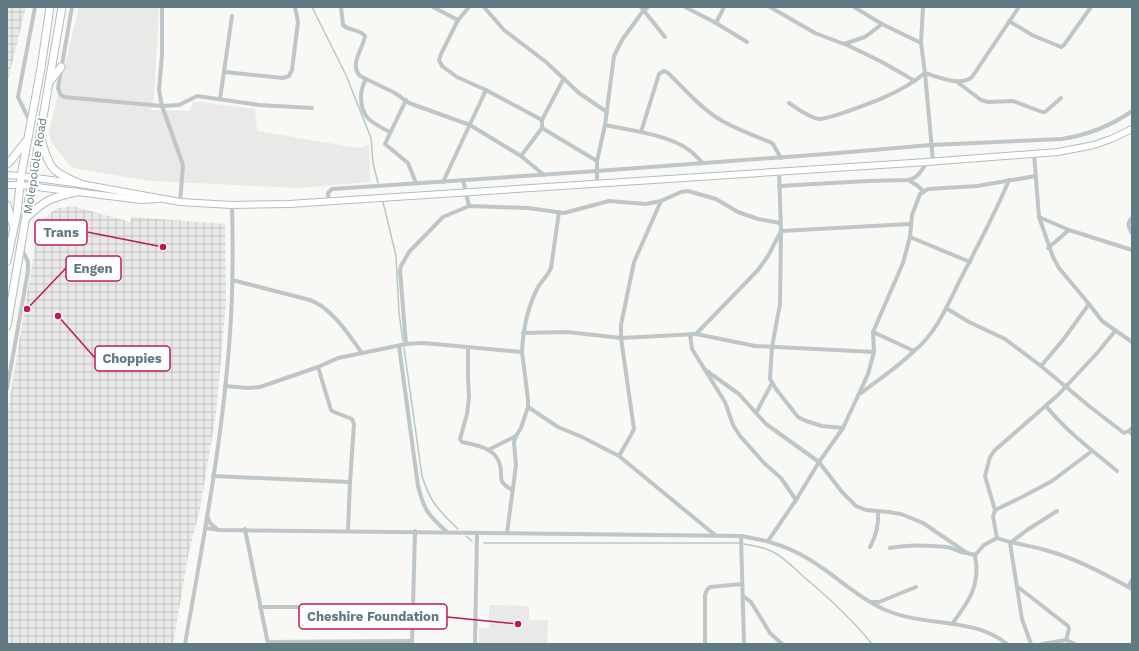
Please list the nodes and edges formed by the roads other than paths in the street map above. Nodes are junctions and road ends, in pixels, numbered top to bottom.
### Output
1 (35, 7) edge
2 (50, 7) edge
3 (62, 7) edge
4 (72, 7) edge
5 (162, 7) edge
6 (295, 7) edge
7 (341, 7) edge
8 (433, 7) edge
9 (470, 7) edge
10 (484, 7) edge
11 (648, 7) edge
12 (685, 7) edge
13 (724, 7) edge
14 (770, 7) edge
15 (854, 7) edge
16 (923, 7) edge
17 (1019, 7) edge
18 (1091, 7) edge
19 (642, 9) edge
20 (232, 16) dead end
21 (458, 20) junction
22 (1009, 21) junction
23 (716, 23) junction
24 (882, 24) junction
25 (665, 37) dead end
26 (747, 42) dead end
27 (921, 43) junction
28 (844, 44) junction
29 (61, 67) junction
30 (225, 72) junction
31 (925, 73) junction
32 (564, 78) junction
33 (366, 79) junction
34 (915, 81) junction
35 (956, 81) junction
36 (49, 82) junction
37 (486, 90) junction
38 (1061, 98) dead end
39 (220, 99) junction
40 (406, 100) junction
41 (789, 103) dead end
42 (162, 106) junction
43 (312, 108) dead end
44 (1132, 111) edge
45 (607, 112) junction
46 (542, 120) junction
47 (31, 124) junction
48 (470, 124) junction
49 (605, 126) junction
50 (542, 128) junction
51 (1132, 129) edge
52 (390, 132) junction
53 (641, 132) junction
54 (39, 134) junction
55 (28, 139) junction
56 (931, 145) junction
57 (1034, 153) junction
58 (522, 156) junction
59 (781, 158) junction
60 (597, 161) junction
61 (930, 161) junction
62 (703, 163) junction
63 (7, 164) edge
64 (598, 171) junction
65 (779, 171) junction
66 (7, 175) edge
67 (544, 175) junction
68 (22, 176) junction
69 (1036, 176) junction
70 (32, 177) junction
71 (463, 180) junction
72 (908, 180) junction
73 (1009, 180) junction
74 (444, 182) junction
75 (416, 183) junction
76 (81, 184) junction
77 (596, 184) junction
78 (7, 185) edge
79 (21, 185) junction
80 (779, 186) junction
81 (31, 187) junction
82 (923, 191) junction
83 (76, 192) junction
84 (465, 193) junction
85 (161, 199) junction
86 (661, 201) junction
87 (180, 202) junction
88 (329, 202) junction
89 (232, 205) junction
90 (7, 206) edge
91 (470, 206) junction
92 (559, 212) junction
93 (1039, 217) junction
94 (26, 218) junction
95 (1132, 218) edge
96 (780, 223) junction
97 (910, 224) junction
98 (14, 227) junction
99 (1069, 230) junction
100 (781, 231) junction
101 (1132, 233) edge
102 (910, 237) junction
103 (21, 246) junction
104 (1048, 248) junction
105 (1132, 250) edge
106 (7, 261) edge
107 (970, 262) junction
108 (232, 280) junction
109 (1089, 304) junction
110 (946, 308) junction
111 (7, 326) edge
112 (1115, 331) junction
113 (873, 332) junction
114 (523, 333) junction
115 (690, 334) junction
116 (696, 334) junction
117 (621, 338) junction
118 (1132, 342) edge
119 (406, 344) junction
120 (399, 346) junction
121 (468, 347) junction
122 (772, 347) junction
123 (914, 351) junction
124 (522, 352) junction
125 (874, 352) junction
126 (362, 353) junction
127 (1041, 366) junction
128 (318, 367) junction
129 (704, 369) junction
130 (772, 383) junction
131 (225, 386) junction
132 (1066, 387) junction
133 (7, 389) edge
134 (859, 393) junction
135 (1046, 406) junction
136 (528, 407) junction
137 (756, 413) junction
138 (843, 428) junction
139 (1131, 431) edge
140 (516, 436) junction
141 (488, 450) junction
142 (1092, 451) junction
143 (619, 456) junction
144 (819, 462) junction
145 (1117, 471) dead end
146 (213, 476) junction
147 (350, 482) junction
148 (512, 490) junction
149 (796, 500) junction
150 (995, 510) junction
151 (878, 512) junction
152 (1057, 512) dead end
153 (207, 513) junction
154 (205, 528) junction
155 (245, 529) junction
156 (219, 530) junction
157 (348, 531) junction
158 (414, 532) junction
159 (447, 532) junction
160 (477, 533) junction
161 (507, 533) junction
162 (715, 535) junction
163 (741, 536) junction
164 (997, 538) junction
165 (768, 540) junction
166 (1010, 543) junction
167 (870, 547) dead end
168 (890, 548) dead end
169 (967, 553) junction
170 (975, 555) junction
171 (1132, 580) edge
172 (742, 584) junction
173 (916, 587) dead end
174 (1018, 587) junction
175 (1130, 588) edge
176 (743, 596) junction
177 (871, 602) junction
178 (260, 607) junction
179 (413, 607) junction
180 (952, 624) junction
181 (1066, 640) junction
182 (268, 643) edge
183 (412, 643) edge
184 (185, 644) edge
185 (475, 644) edge
186 (705, 644) edge
187 (744, 644) edge
188 (782, 644) edge
189 (1008, 644) edge
190 (1031, 644) edge
191 (1042, 644) edge
192 (1075, 644) edge

1 - 47 street
2 - 47 main road, Molepolole Road
3 - 36 main road, Molepolole Road
4 - 29 street
5 - 42 street
6 - 30 street
7 - 33 street
8 - 21 street
9 - 21 street
10 - 32 street
11 - 19 street
12 - 23 street
13 - 23 street
14 - 28 street
15 - 24 street
16 - 27 street
17 - 22 street
18 - 22 street
19 - 25 street
19 - 45 street
20 - 30 street
21 - 37 street
22 - 35 street
23 - 26 street
24 - 27 street
24 - 28 street
27 - 31 street
28 - 34 street
29 - 36 main road
29 - 42 street
30 - 39 street
31 - 34 street
31 - 35 street
31 - 56 street
32 - 45 street
32 - 46 street
33 - 40 street
33 - 52 street
34 - 41 street
35 - 38 street
36 - 54 main road, Molepolole Road
37 - 46 street
37 - 48 street
39 - 42 street
39 - 43 street
40 - 48 street
40 - 52 street
42 - 87 street
44 - 56 street
45 - 49 street
46 - 50 street
47 - 55 main road, Molepolole Road
48 - 58 street
48 - 74 street
49 - 53 street
49 - 60 street
50 - 58 street
50 - 60 street
51 - 57 main road
52 - 75 street
53 - 59 street
53 - 62 street
54 - 70 main road, Molepolole Road
54 - 76 main road
55 - 63 main road
55 - 68 main road, Molepolole Road
56 - 59 street
56 - 61 street
57 - 61 main road
57 - 69 street
58 - 67 street
59 - 62 street
60 - 64 street
61 - 65 main road
61 - 72 street
62 - 64 street
64 - 67 street
64 - 77 street
65 - 77 main road
65 - 80 street
66 - 68 main road
67 - 71 street
68 - 70 main road
68 - 79 main road, Molepolole Road
69 - 73 street
69 - 93 street
70 - 76 main road
70 - 81 main road, Molepolole Road
71 - 74 street
71 - 84 street
72 - 80 street
72 - 82 street
73 - 82 street
73 - 107 street
74 - 75 street
75 - 88 street
76 - 85 main road
77 - 84 main road
78 - 79 main road
79 - 81 main road
79 - 98 main road, Molepolole Road
80 - 96 street
81 - 83 main road
81 - 94 main road, Molepolole Road
82 - 97 street
83 - 85 main road
83 - 94 main road
84 - 88 main road
84 - 91 street
85 - 87 main road
86 - 92 street
86 - 96 street
86 - 117 street
87 - 89 main road
88 - 89 main road
89 - 108 street
90 - 98 main road
91 - 92 street
91 - 119 street
92 - 114 street
93 - 99 street
93 - 104 street
94 - 103 main road, Molepolole Road
95 - 101 street
96 - 100 street
97 - 100 street
97 - 102 street
98 - 106 main road, Molepolole Road
99 - 104 street
99 - 105 street
100 - 116 street
100 - 122 street
102 - 107 street
102 - 113 street
103 - 111 main road, Molepolole Road
103 - 133 street
104 - 109 street
107 - 110 street
108 - 126 street
108 - 131 street
109 - 112 street
109 - 127 street
110 - 123 street
110 - 127 street
112 - 118 street
112 - 132 street
113 - 123 street
113 - 125 street
114 - 117 street
114 - 124 street
115 - 116 street
115 - 117 street
115 - 129 street
116 - 122 street
117 - 143 street
119 - 120 street
119 - 121 street
120 - 126 street
120 - 159 street
121 - 124 street
121 - 141 street
122 - 125 street
122 - 130 street
123 - 134 street
124 - 136 street
125 - 134 street
126 - 128 street
127 - 132 street
128 - 131 street
128 - 147 street
129 - 137 street
129 - 149 street
130 - 137 street
130 - 138 street
131 - 146 street
132 - 135 street
132 - 139 street
134 - 138 street
135 - 142 street
135 - 150 street
136 - 140 street
136 - 143 street
137 - 144 street
138 - 144 street
140 - 141 street
140 - 148 street
141 - 148 street
142 - 145 street
142 - 150 street
143 - 162 street
144 - 149 street
144 - 151 street
146 - 147 street
146 - 153 street
147 - 157 street
148 - 161 street
149 - 165 street
150 - 164 street
151 - 167 street
151 - 169 street
152 - 166 street
153 - 154 street
153 - 156 street
154 - 156 street
154 - 184 street
155 - 156 street
155 - 157 street
155 - 178 street
157 - 158 street
158 - 159 street
158 - 179 street
159 - 160 street
160 - 161 street
160 - 185 street
161 - 162 street
162 - 163 street
163 - 165 street
163 - 172 street
164 - 166 street
164 - 170 street
165 - 177 street
166 - 174 street
166 - 175 street
168 - 169 street
169 - 170 street
170 - 180 street
171 - 175 street
172 - 176 street
172 - 186 street
173 - 177 street
174 - 181 street
174 - 190 street
176 - 187 street
176 - 188 street
177 - 180 street
178 - 179 street
178 - 182 street
179 - 183 street
180 - 189 street
181 - 191 street
181 - 192 street
182 - 183 street

